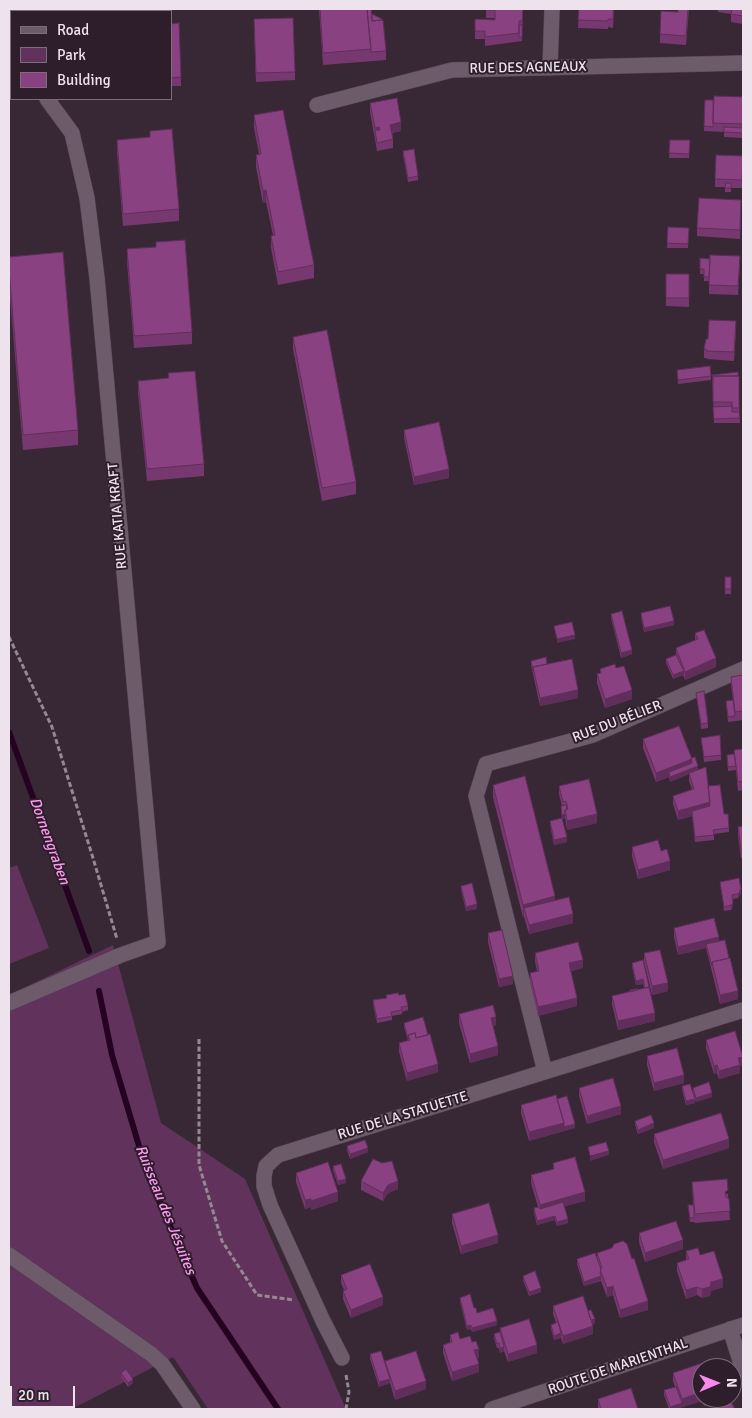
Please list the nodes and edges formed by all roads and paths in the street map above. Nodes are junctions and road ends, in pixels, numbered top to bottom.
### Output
1 (552, 9) edge
2 (743, 64) edge
3 (550, 68) junction
4 (48, 100) edge
5 (317, 105) dead end
6 (9, 637) edge
7 (743, 670) edge
8 (121, 955) junction
9 (9, 1002) edge
10 (743, 1010) edge
11 (199, 1039) dead end
12 (545, 1072) junction
13 (9, 1255) edge
14 (314, 1302) junction
15 (736, 1327) edge
16 (342, 1358) joint
17 (743, 1370) edge
18 (193, 1409) edge
19 (346, 1409) edge
20 (492, 1409) edge

1 - 3 street
2 - 3 street, RUE DES AGNEAUX
3 - 5 street, RUE DES AGNEAUX
4 - 8 street, RUE KATIA KRAFT
6 - 8 path
7 - 12 street, RUE DU BÉLIER
8 - 9 street
10 - 12 street, RUE DE LA STATUETTE
11 - 14 path
12 - 14 street, RUE DE LA STATUETTE
13 - 18 street
14 - 16 street, RUE DE LA STATUETTE
15 - 17 street
15 - 20 street, ROUTE DE MARIENTHAL
16 - 19 path

